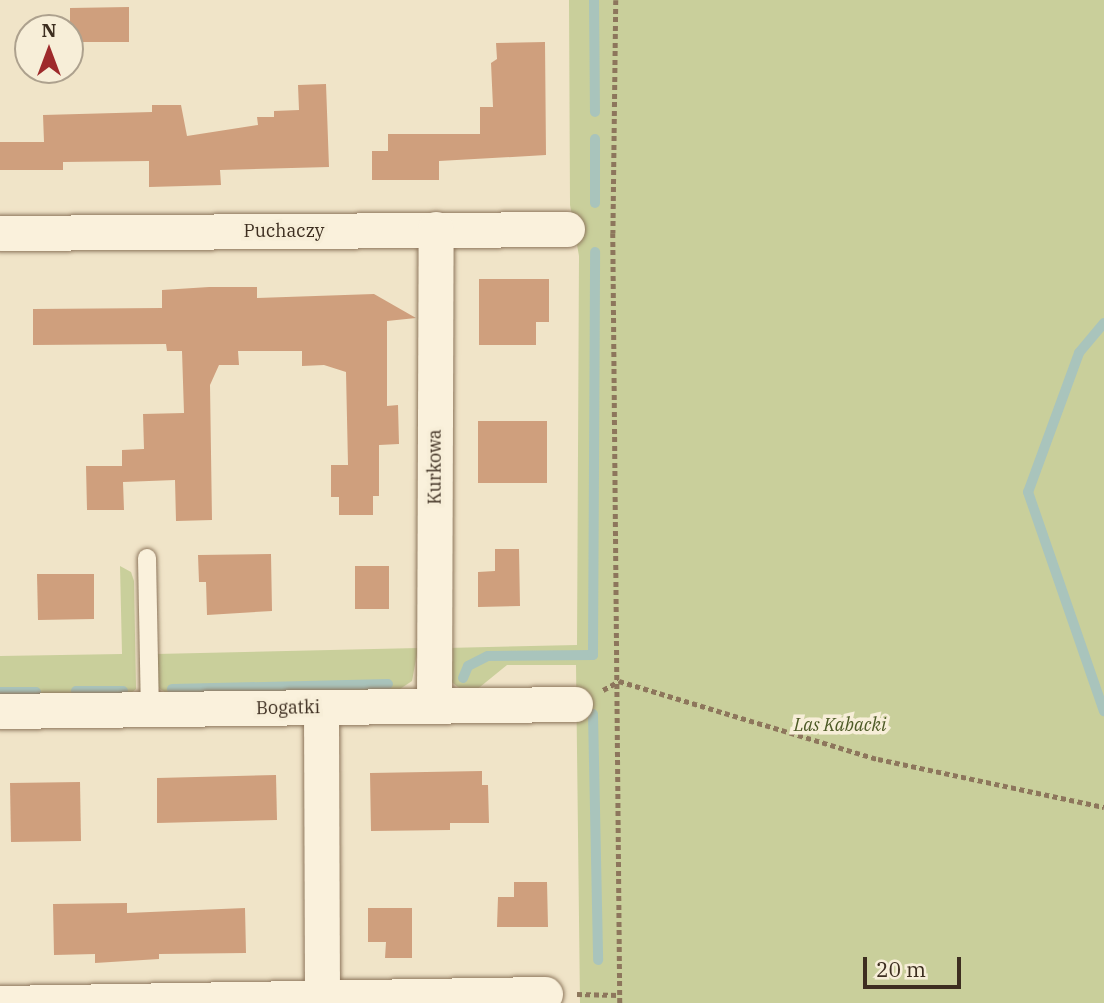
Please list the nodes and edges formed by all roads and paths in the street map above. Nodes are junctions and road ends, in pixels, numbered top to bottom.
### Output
1 (617, 0) edge
2 (436, 229) junction
3 (567, 229) dead end
4 (0, 233) edge
5 (147, 558) dead end
6 (619, 681) junction
7 (575, 704) dead end
8 (434, 705) junction
9 (321, 708) junction
10 (150, 709) junction
11 (0, 711) edge
12 (1104, 807) edge
13 (545, 994) joint
14 (619, 995) junction
15 (322, 998) junction
16 (0, 1003) edge
17 (620, 1003) edge

1 - 6 path
2 - 3 street, Puchaczy
2 - 4 street, Puchaczy
2 - 8 street, Kurkowa
5 - 10 lane
6 - 12 path
6 - 14 path
7 - 8 street, Bogatki
8 - 9 street, Bogatki
9 - 10 street, Bogatki
9 - 15 street
10 - 11 street, Bogatki
13 - 14 path
13 - 15 street
14 - 17 path
15 - 16 street

